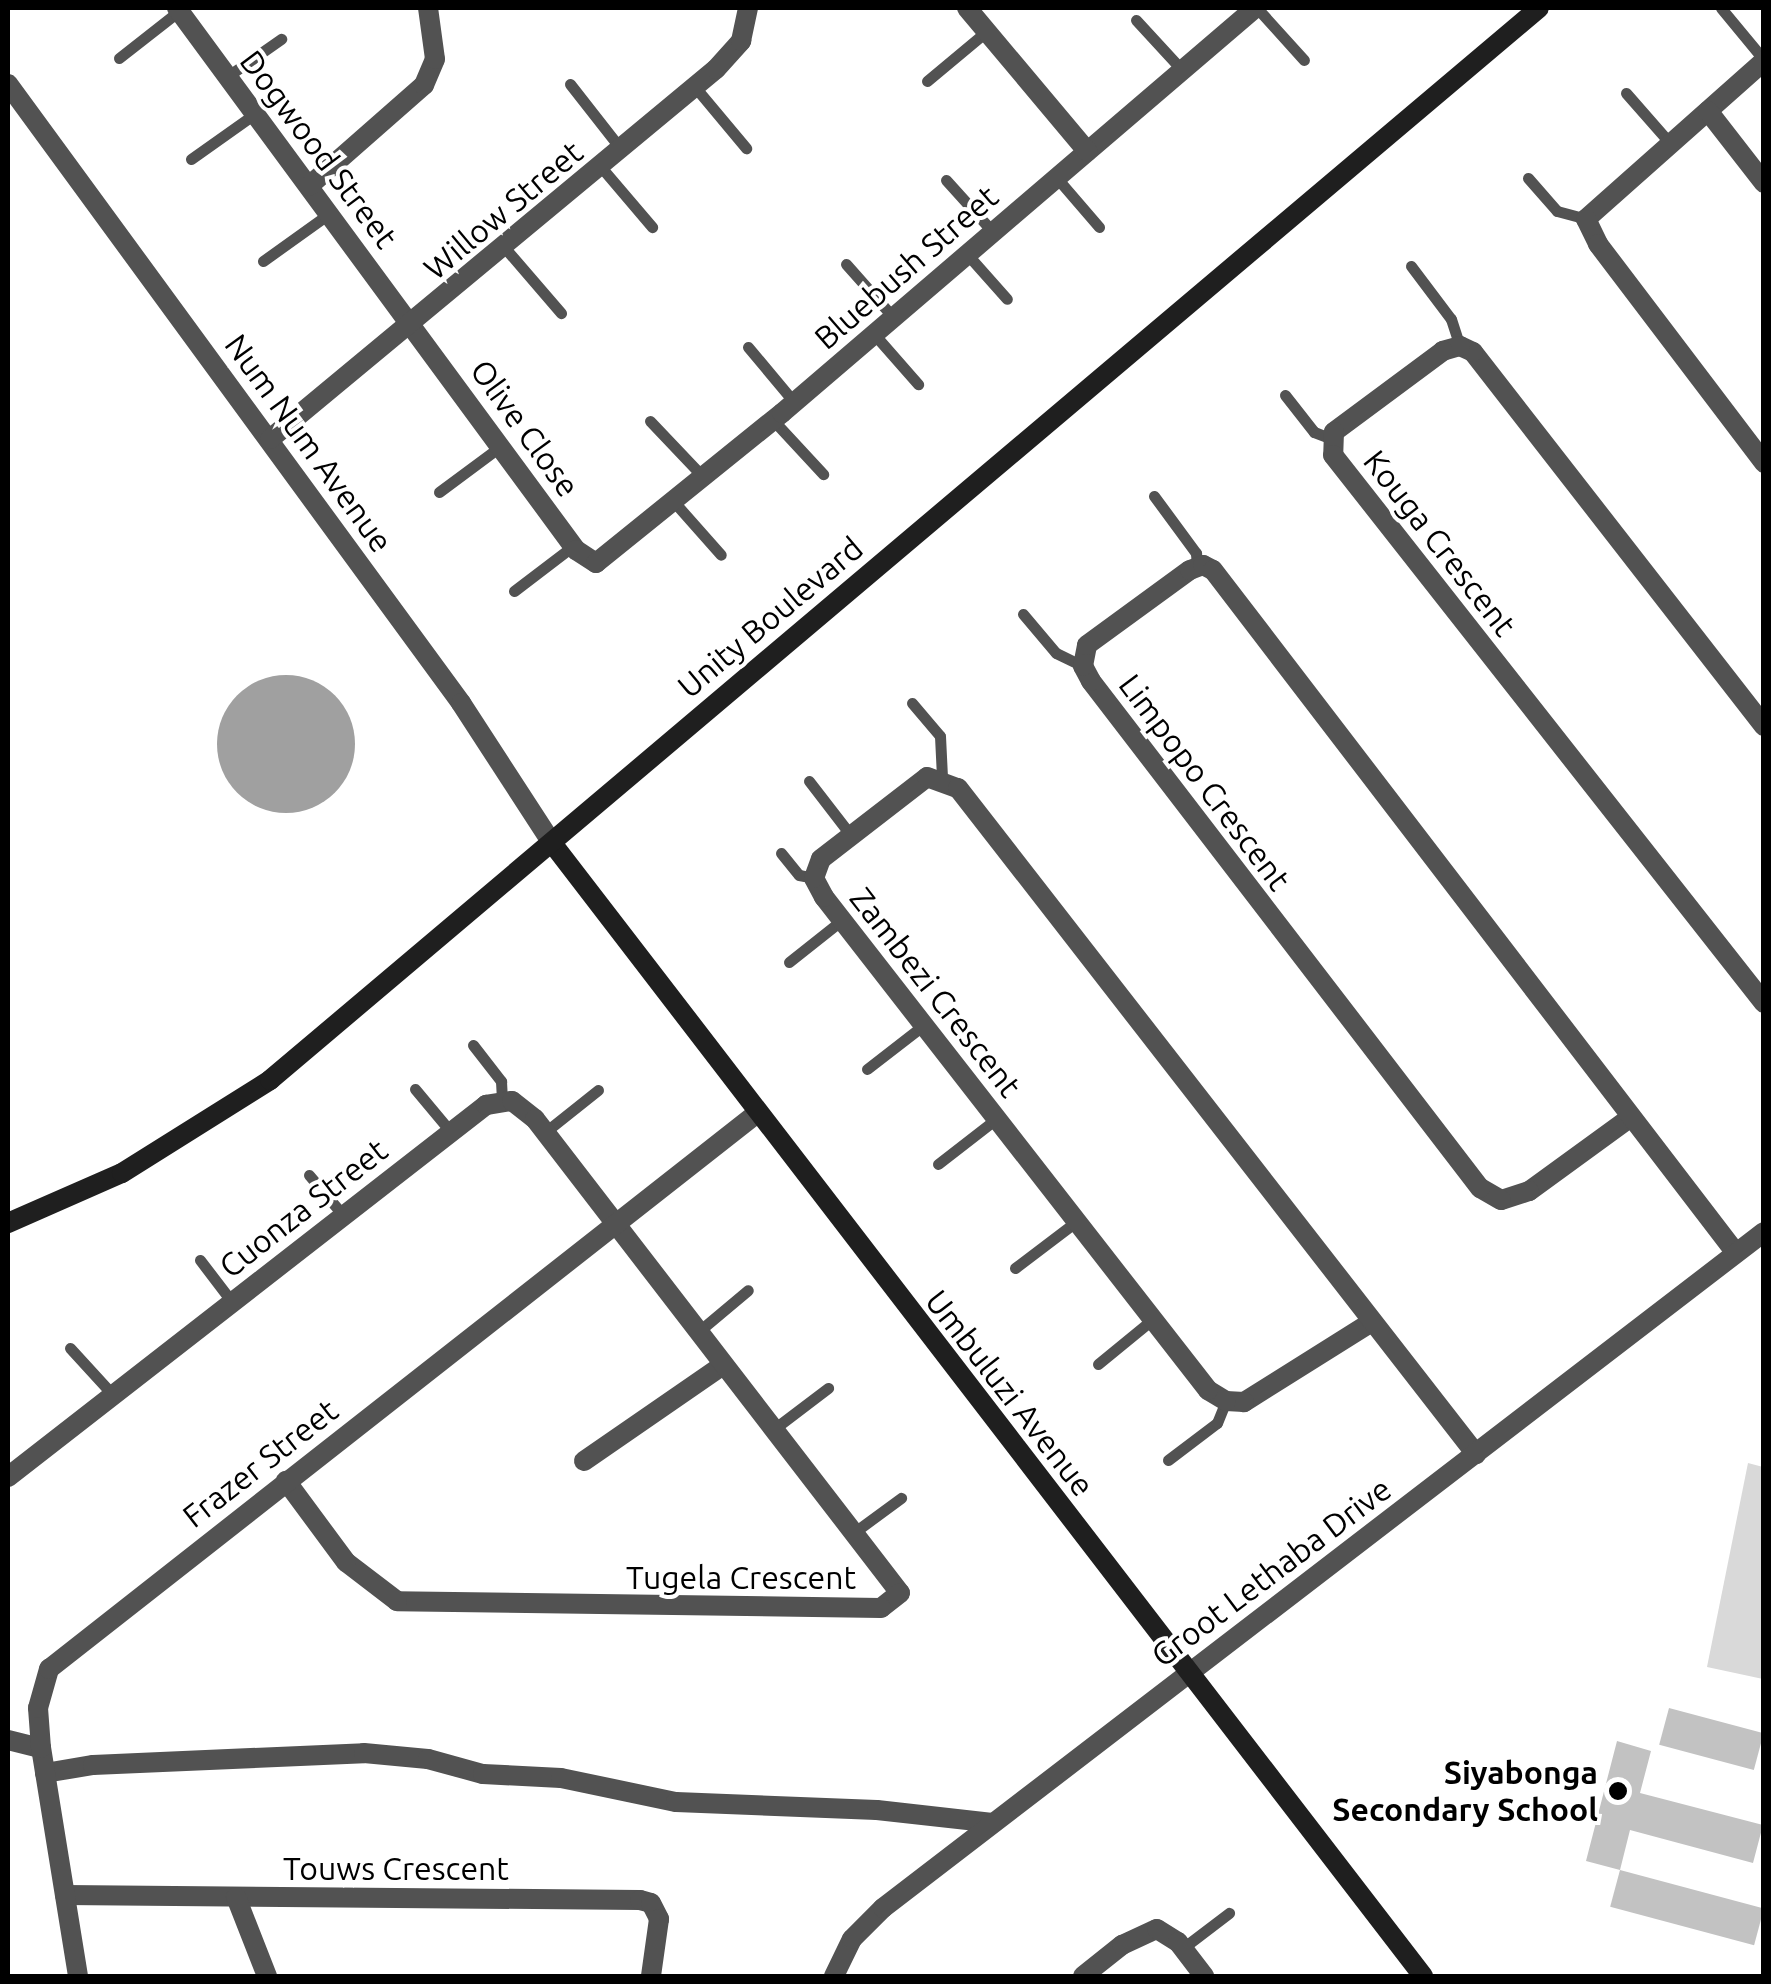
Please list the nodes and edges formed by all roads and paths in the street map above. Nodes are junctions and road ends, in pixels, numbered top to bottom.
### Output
1 (428, 8) edge
2 (748, 8) edge
3 (968, 8) edge
4 (1256, 8) edge
5 (1539, 8) edge
6 (1721, 8) edge
7 (178, 9) edge
8 (1136, 20) dead end
9 (987, 31) junction
10 (281, 40) dead end
11 (119, 58) dead end
12 (1304, 60) dead end
13 (1764, 61) edge
14 (1182, 70) junction
15 (228, 76) junction
16 (927, 81) dead end
17 (8, 84) edge
18 (570, 84) dead end
19 (695, 87) junction
20 (1626, 93) dead end
21 (1708, 111) junction
22 (256, 114) junction
23 (1670, 143) junction
24 (746, 148) dead end
25 (622, 149) junction
26 (1087, 151) junction
27 (190, 160) dead end
28 (600, 167) junction
29 (1056, 177) junction
30 (1528, 178) dead end
31 (946, 180) dead end
32 (1764, 183) edge
33 (309, 186) junction
34 (330, 213) junction
35 (1586, 218) junction
36 (1099, 226) dead end
37 (652, 227) dead end
38 (992, 232) junction
39 (504, 248) junction
40 (967, 254) junction
41 (264, 261) dead end
42 (846, 264) dead end
43 (1410, 266) dead end
44 (1007, 300) dead end
45 (562, 313) dead end
46 (893, 317) junction
47 (414, 325) junction
48 (874, 334) junction
49 (1460, 346) junction
50 (748, 347) dead end
51 (918, 384) dead end
52 (1285, 395) dead end
53 (794, 402) junction
54 (774, 420) junction
55 (650, 421) dead end
56 (1330, 438) junction
57 (270, 439) junction
58 (501, 446) junction
59 (1764, 463) edge
60 (823, 474) dead end
61 (704, 478) junction
62 (439, 492) dead end
63 (1154, 496) dead end
64 (674, 503) junction
65 (574, 546) junction
66 (721, 555) dead end
67 (591, 562) joint
68 (1198, 566) junction
69 (514, 592) dead end
70 (1023, 614) dead end
71 (1083, 666) junction
72 (912, 702) dead end
73 (1764, 726) edge
74 (942, 777) junction
75 (809, 781) dead end
76 (850, 834) junction
77 (552, 843) junction
78 (781, 854) dead end
79 (814, 878) junction
80 (842, 920) junction
81 (789, 962) dead end
82 (1764, 1004) edge
83 (924, 1024) junction
84 (473, 1045) dead end
85 (866, 1069) dead end
86 (416, 1090) dead end
87 (598, 1090) dead end
88 (502, 1101) junction
89 (756, 1114) junction
90 (1631, 1117) junction
91 (996, 1118) junction
92 (451, 1132) junction
93 (544, 1133) junction
94 (938, 1164) dead end
95 (309, 1175) dead end
96 (344, 1215) junction
97 (1076, 1221) junction
98 (8, 1223) edge
99 (616, 1228) junction
100 (1764, 1232) edge
101 (1736, 1253) junction
102 (200, 1260) dead end
103 (1015, 1268) dead end
104 (748, 1290) dead end
105 (232, 1302) junction
106 (1153, 1319) junction
107 (1370, 1323) junction
108 (698, 1332) junction
109 (70, 1348) dead end
110 (1098, 1364) dead end
111 (723, 1365) junction
112 (828, 1388) dead end
113 (112, 1395) junction
114 (1226, 1401) junction
115 (774, 1429) junction
116 (1476, 1454) junction
117 (1168, 1460) dead end
118 (584, 1461) dead end
119 (8, 1477) edge
120 (286, 1480) junction
121 (901, 1498) dead end
122 (856, 1530) junction
123 (1188, 1672) junction
124 (8, 1740) edge
125 (41, 1748) junction
126 (45, 1773) junction
127 (992, 1823) junction
128 (64, 1895) junction
129 (236, 1896) junction
130 (1229, 1914) dead end
131 (1183, 1948) junction
132 (78, 1976) edge
133 (267, 1976) edge
134 (650, 1976) edge
135 (834, 1976) edge
136 (1083, 1976) edge
137 (1204, 1976) edge
138 (1422, 1976) edge

1 - 33 street
2 - 19 street, Willow Street
3 - 9 street
4 - 12 lane
4 - 14 street, Bluebush Street
5 - 77 street, Unity Boulevard
6 - 13 lane
7 - 11 lane
7 - 15 street, Dogwood Street
8 - 14 lane
9 - 16 lane
9 - 26 street
10 - 15 lane
13 - 21 street
14 - 26 street, Bluebush Street
15 - 22 street, Dogwood Street
17 - 57 street, Num Num Avenue
18 - 25 lane
19 - 24 lane
19 - 25 street, Willow Street
20 - 23 lane
21 - 23 street
21 - 32 street
22 - 27 lane
22 - 33 street, Dogwood Street
23 - 35 street
25 - 28 street, Willow Street
26 - 29 street, Bluebush Street
28 - 37 lane
28 - 39 street, Willow Street
29 - 36 lane
29 - 38 street, Bluebush Street
30 - 35 lane
31 - 38 lane
33 - 34 street, Dogwood Street
34 - 41 lane
34 - 47 street, Dogwood Street
35 - 59 street
38 - 40 street, Bluebush Street
39 - 45 lane
39 - 47 street, Willow Street
40 - 44 lane
40 - 46 street, Bluebush Street
42 - 46 lane
43 - 49 lane
46 - 48 street, Bluebush Street
47 - 57 street, Willow Street
47 - 58 street, Olive Close
48 - 51 lane
48 - 53 street, Bluebush Street
49 - 56 street, Kouga Crescent
49 - 73 street
50 - 53 lane
52 - 56 lane
53 - 54 street, Bluebush Street
54 - 60 lane
54 - 61 street, Bluebush Street
55 - 61 lane
56 - 82 street, Kouga Crescent
57 - 77 street, Num Num Avenue
58 - 62 lane
58 - 65 street, Olive Close
61 - 64 street, Bluebush Street
63 - 68 lane
64 - 66 lane
64 - 67 street, Bluebush Street
65 - 67 street, Olive Close
65 - 69 lane
68 - 71 street, Limpopo Crescent
68 - 90 street
70 - 71 lane
71 - 90 street, Limpopo Crescent
72 - 74 lane
74 - 76 street, Zambezi Crescent
74 - 107 street
75 - 76 lane
76 - 79 street, Zambezi Crescent
77 - 89 street, Umbuluzi Avenue
77 - 98 street, Unity Boulevard
78 - 79 lane
79 - 80 street, Zambezi Crescent
80 - 81 lane
80 - 83 street, Zambezi Crescent
83 - 85 lane
83 - 91 street, Zambezi Crescent
84 - 88 lane
86 - 92 lane
87 - 93 lane
88 - 92 street, Cuonza Street
88 - 93 street
89 - 99 street, Frazer Street
89 - 123 street, Umbuluzi Avenue
90 - 101 street
91 - 94 lane
91 - 97 street, Zambezi Crescent
92 - 96 street, Cuonza Street
93 - 99 street
95 - 96 lane
96 - 105 street, Cuonza Street
97 - 103 lane
97 - 106 street, Zambezi Crescent
99 - 108 street, Tugela Crescent
99 - 120 street, Frazer Street
100 - 101 street, Groot Lethaba Drive
101 - 116 street, Groot Lethaba Drive
102 - 105 lane
104 - 108 lane
105 - 113 street, Cuonza Street
106 - 110 lane
106 - 114 street, Zambezi Crescent
107 - 114 street
107 - 116 street
108 - 111 street, Tugela Crescent
109 - 113 lane
111 - 115 street, Tugela Crescent
111 - 118 street
112 - 115 lane
113 - 119 street, Cuonza Street
114 - 117 lane
115 - 122 street, Tugela Crescent
116 - 123 street, Groot Lethaba Drive
120 - 122 street, Tugela Crescent
120 - 125 street, Frazer Street
121 - 122 lane
123 - 127 street, Groot Lethaba Drive
123 - 138 street, Umbuluzi Avenue
124 - 125 street
125 - 126 street, Frazer Street
126 - 127 street
126 - 128 street, Frazer Street
127 - 135 street, Groot Lethaba Drive
128 - 129 street, Touws Crescent
128 - 132 street, Frazer Street
129 - 133 street
129 - 134 street, Touws Crescent
130 - 131 lane
131 - 136 street
131 - 137 street

